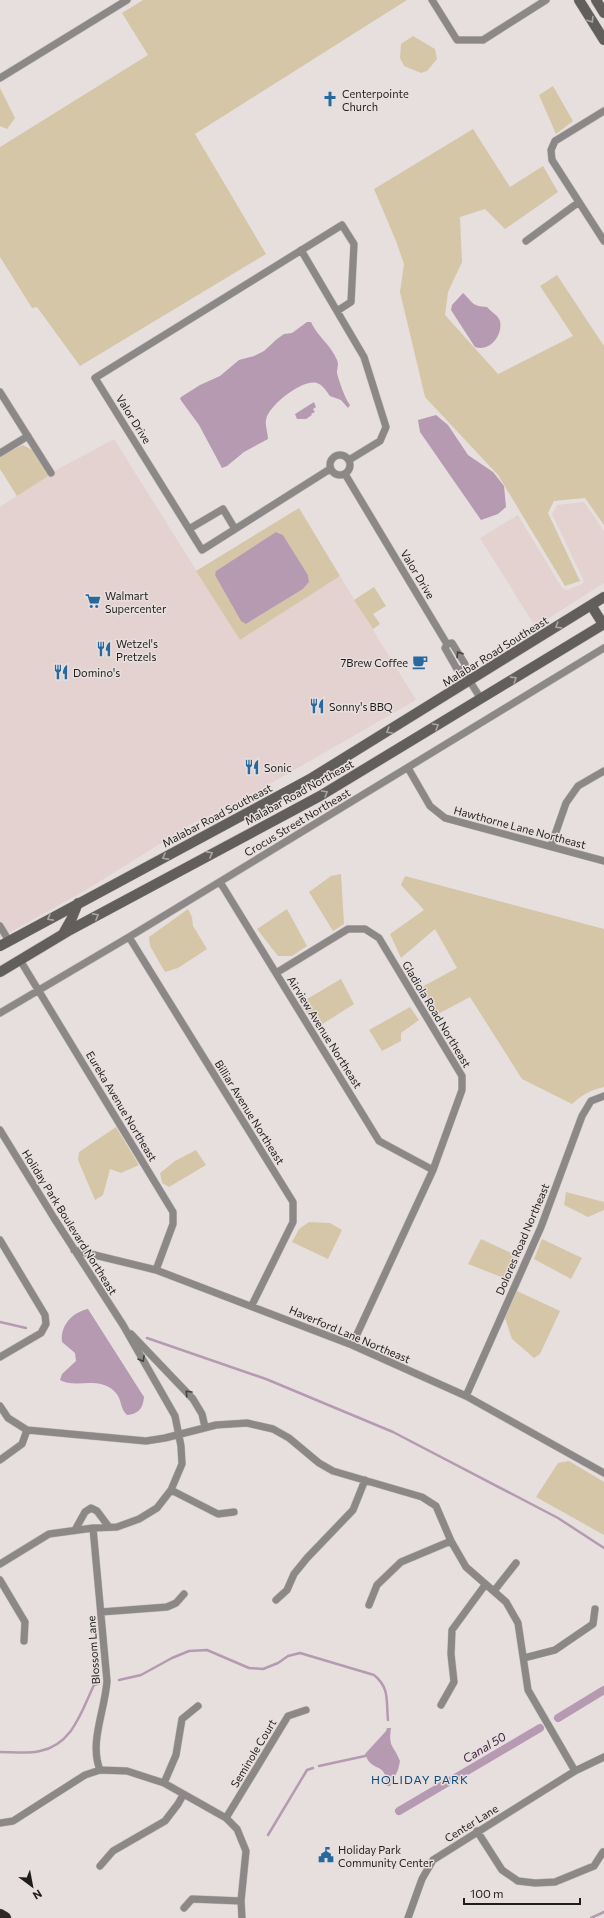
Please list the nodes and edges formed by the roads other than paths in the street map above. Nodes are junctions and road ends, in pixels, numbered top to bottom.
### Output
1 (127, 0) edge
2 (432, 0) edge
3 (546, 0) edge
4 (579, 0) edge
5 (596, 0) edge
6 (604, 13) edge
7 (604, 40) edge
8 (0, 78) edge
9 (604, 111) edge
10 (579, 202) junction
11 (526, 241) dead end
12 (604, 241) edge
13 (301, 250) junction
14 (337, 311) junction
15 (0, 392) edge
16 (28, 436) junction
17 (0, 453) edge
18 (349, 460) junction
19 (330, 469) junction
20 (52, 473) dead end
21 (345, 474) junction
22 (189, 529) junction
23 (235, 529) junction
24 (604, 597) edge
25 (591, 605) junction
26 (604, 624) edge
27 (604, 648) edge
28 (470, 681) junction
29 (481, 699) junction
30 (408, 768) junction
31 (604, 771) edge
32 (552, 846) junction
33 (604, 861) edge
34 (220, 882) junction
35 (78, 903) junction
36 (0, 926) edge
37 (62, 935) junction
38 (129, 937) junction
39 (9, 941) junction
40 (0, 946) edge
41 (20, 960) junction
42 (0, 972) edge
43 (276, 973) junction
44 (39, 990) junction
45 (0, 1013) edge
46 (604, 1096) edge
47 (0, 1130) edge
48 (433, 1170) junction
49 (0, 1240) edge
50 (74, 1250) junction
51 (156, 1270) junction
52 (252, 1305) junction
53 (123, 1325) junction
54 (352, 1345) junction
55 (0, 1357) edge
56 (466, 1396) junction
57 (0, 1406) edge
58 (205, 1427) junction
59 (27, 1430) junction
60 (179, 1434) junction
61 (0, 1460) edge
62 (604, 1474) edge
63 (365, 1480) junction
64 (171, 1490) junction
65 (234, 1512) dead end
66 (109, 1527) junction
67 (93, 1528) junction
68 (75, 1530) junction
69 (451, 1541) junction
70 (516, 1563) dead end
71 (0, 1564) edge
72 (0, 1580) edge
73 (485, 1585) junction
74 (494, 1591) junction
75 (184, 1594) dead end
76 (276, 1600) dead end
77 (369, 1605) dead end
78 (595, 1609) dead end
79 (101, 1612) junction
80 (24, 1641) dead end
81 (524, 1658) junction
82 (441, 1705) dead end
83 (198, 1706) dead end
84 (306, 1710) dead end
85 (604, 1757) edge
86 (100, 1770) junction
87 (575, 1771) junction
88 (164, 1783) junction
89 (183, 1795) junction
90 (226, 1818) junction
91 (0, 1823) edge
92 (477, 1831) junction
93 (603, 1852) edge
94 (100, 1866) dead end
95 (241, 1900) junction
96 (184, 1908) dead end
97 (0, 1915) edge
98 (5, 1918) edge
99 (242, 1918) edge
100 (408, 1918) edge

1 - 8 street
2 - 3 street
4 -> 7 main road
5 - 6 main road
9 - 10 street
10 - 11 street
10 - 12 street
13 - 14 street
13 - 14 street, Valor Drive
13 - 22 street, Valor Drive
14 - 18 street
15 - 16 street
16 - 17 street
16 - 20 street
18 - 19 street, Valor Drive
18 - 21 street
19 - 21 street
19 - 23 street, Valor Drive
21 - 28 street, Valor Drive
22 - 23 street
22 - 23 street, Valor Drive
24 - 25 main road, Malabar Road Southeast
25 - 26 main road
25 -> 28 main road, Malabar Road Southeast
29 -> 26 main road, Malabar Road Northeast
27 - 30 street, Crocus Street Northeast
28 - 29 street, Valor Drive
28 -> 35 main road, Malabar Road Southeast
37 -> 29 main road, Malabar Road Northeast
30 - 32 street, Hawthorne Lane Northeast
30 - 34 street, Crocus Street Northeast
31 - 32 street
32 - 33 street, Hawthorne Lane Northeast
34 - 38 street, Crocus Street Northeast
34 - 43 street, Airview Avenue Northeast
35 - 37 main road
35 -> 39 main road, Malabar Road Southeast
36 - 39 street
37 - 41 main road, Malabar Road Northeast
38 - 44 street, Crocus Street Northeast
38 - 52 street, Billiar Avenue Northeast
39 - 40 main road, Malabar Road Southeast
41 - 42 main road, Malabar Road Northeast
41 - 44 street, Eureka Avenue Northeast
43 - 48 street, Airview Avenue Northeast
43 - 48 street, Gladiola Road Northeast
44 - 45 street, Crocus Street Northeast
44 - 51 street, Eureka Avenue Northeast
46 - 56 street, Dolores Road Northeast
47 - 50 street, Holiday Park Boulevard Northeast
48 - 54 street, Gladiola Road Northeast
49 - 55 street
50 - 51 street, Haverford Lane Northeast
50 - 53 street, Holiday Park Boulevard Northeast
51 - 52 street, Haverford Lane Northeast
52 - 54 street, Haverford Lane Northeast
58 -> 53 street, Holiday Park Boulevard Northeast
53 -> 60 street, Holiday Park Boulevard Northeast
54 - 56 street, Haverford Lane Northeast
56 - 62 street, Haverford Lane Northeast
57 - 59 street
58 - 60 street
58 - 63 street
59 - 60 street
59 - 61 street
60 - 64 street, Holiday Park Boulevard Northeast
63 - 69 street
63 - 76 street
64 - 65 street
64 - 66 street, Holiday Park Boulevard Northeast
66 - 67 street, Holiday Park Boulevard Northeast
66 - 68 street
67 - 68 street, Holiday Park Boulevard Northeast
67 - 79 street, Blossom Lane
68 - 71 street, Holiday Park Boulevard Northeast
69 - 73 street
69 - 77 street
70 - 74 street
72 - 80 street
73 - 74 street
73 - 82 street
74 - 81 street
75 - 79 street
78 - 81 street
79 - 86 street, Blossom Lane
81 - 87 street
83 - 88 street
84 - 90 street, Seminole Court
85 - 87 street
86 - 88 street
86 - 91 street
87 - 92 street, Center Lane
88 - 89 street
89 - 90 street
89 - 94 street
90 - 95 street
92 - 93 street
92 - 100 street, Center Lane
95 - 96 street
95 - 99 street
97 - 98 highway

